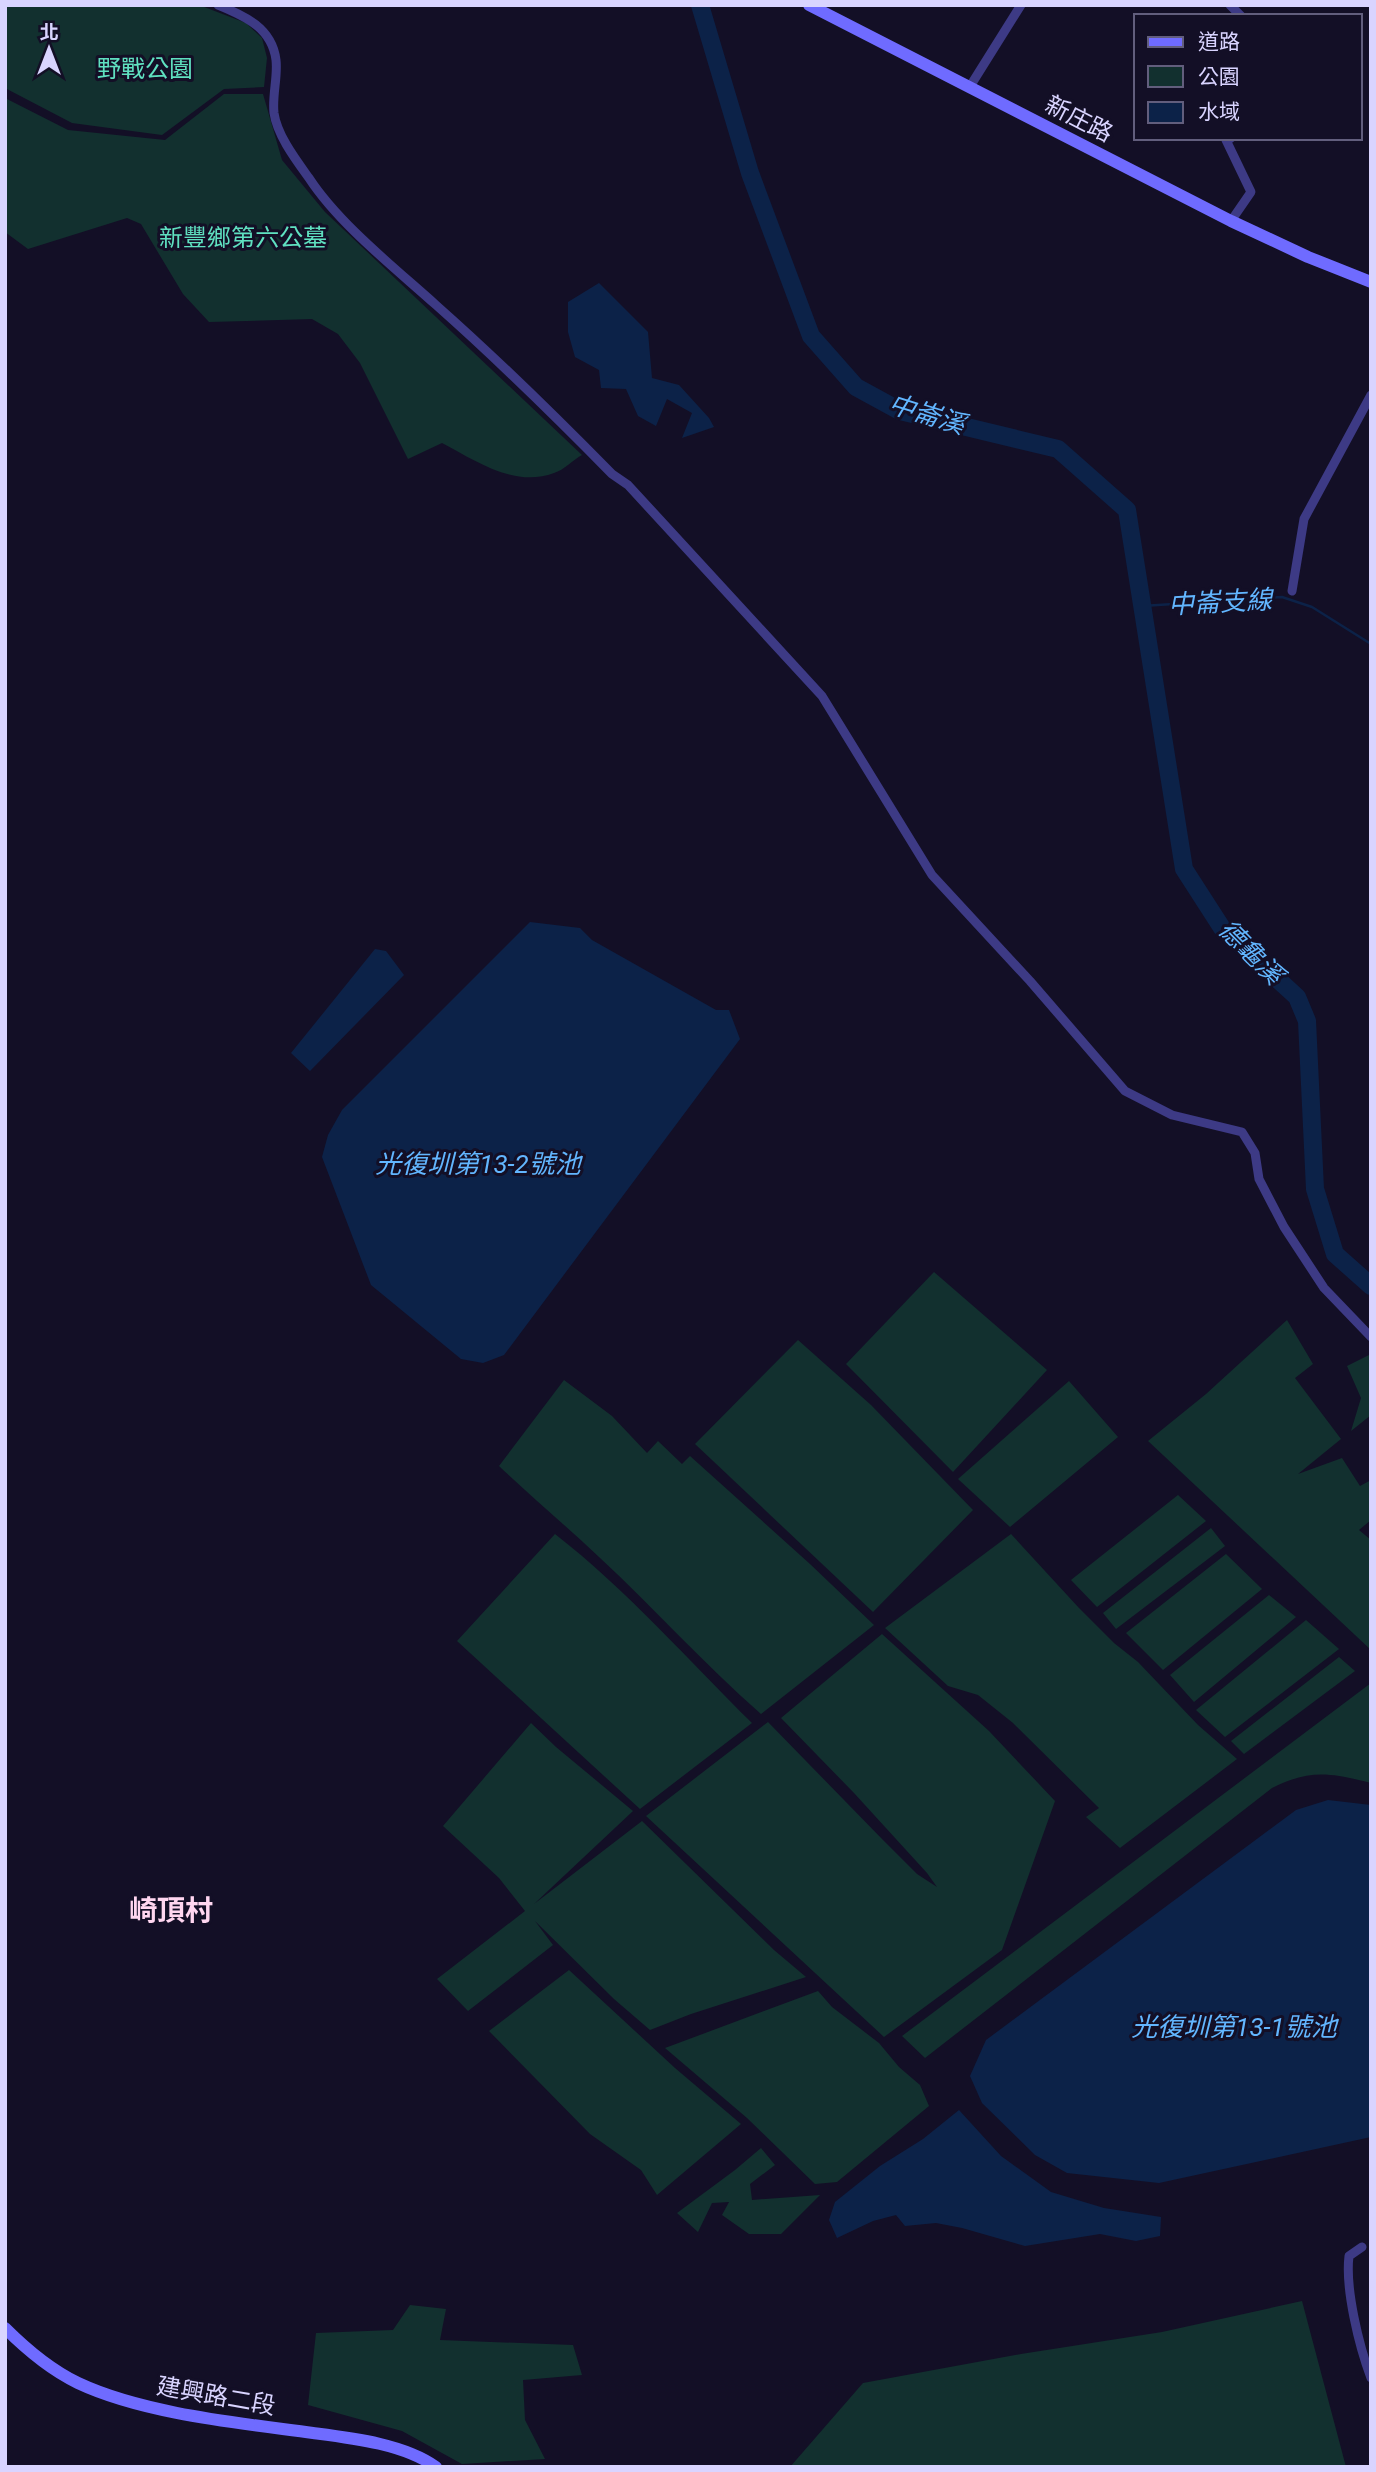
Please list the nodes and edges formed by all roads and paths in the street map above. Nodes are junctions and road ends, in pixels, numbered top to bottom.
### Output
1 (218, 5) edge
2 (808, 5) edge
3 (1021, 5) edge
4 (969, 88) junction
5 (1226, 140) edge
6 (1231, 221) junction
7 (1371, 282) edge
8 (1371, 396) edge
9 (1292, 591) dead end
10 (1371, 1337) edge
11 (1362, 2247) dead end
12 (5, 2328) edge
13 (1366, 2347) edge
14 (1371, 2378) edge
15 (436, 2467) edge

1 - 10 street
2 - 4 street, 新庄路
3 - 4 street
4 - 6 street, 新庄路
5 - 6 street
6 - 7 street, 新庄路
8 - 9 street
11 - 13 street
12 - 15 street, 建興路二段
13 - 14 street

